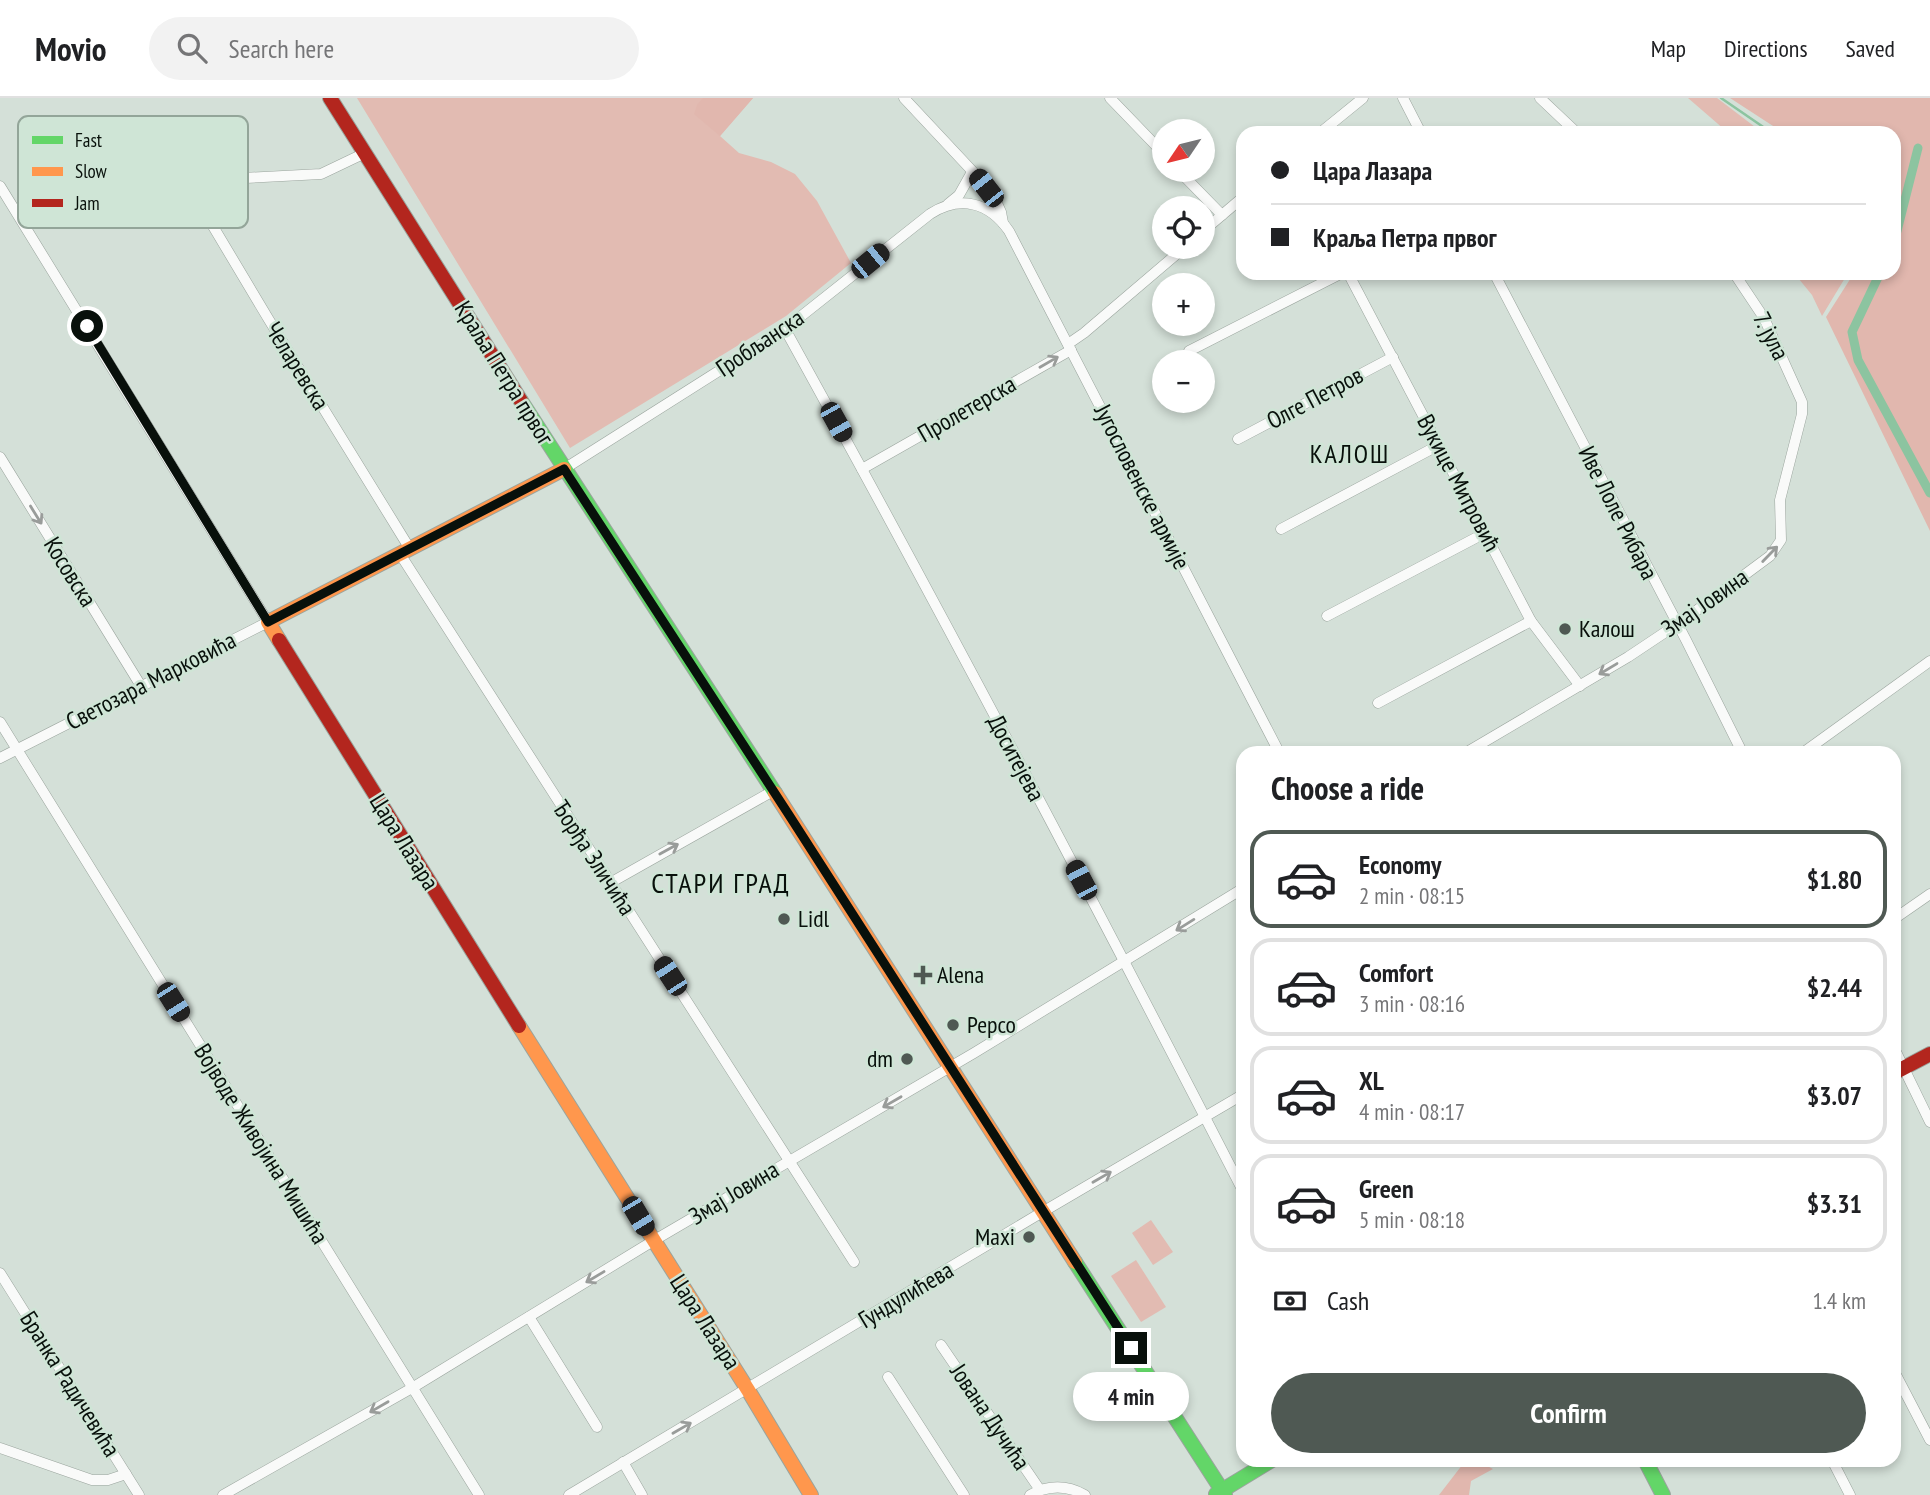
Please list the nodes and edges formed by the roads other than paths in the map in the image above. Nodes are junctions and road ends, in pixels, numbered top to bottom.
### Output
1 (330, 98) edge
2 (904, 98) edge
3 (1110, 98) edge
4 (1363, 98) edge
5 (1403, 98) edge
6 (1540, 98) edge
7 (1329, 126) edge
8 (1417, 126) edge
9 (1570, 126) edge
10 (1152, 142) edge
11 (365, 153) junction
12 (972, 172) junction
13 (248, 178) edge
14 (1190, 182) edge
15 (1, 190) edge
16 (1236, 203) edge
17 (948, 205) junction
18 (17, 212) edge
19 (1222, 215) junction
20 (1215, 221) edge
21 (1003, 223) junction
22 (27, 228) edge
23 (214, 228) edge
24 (1171, 259) edge
25 (1328, 280) edge
26 (1352, 280) edge
27 (1498, 280) edge
28 (1739, 280) edge
29 (785, 329) junction
30 (1069, 347) junction
31 (1191, 350) edge
32 (1393, 357) junction
33 (1802, 402) joint
34 (1238, 439) dead end
35 (1439, 445) junction
36 (0, 457) edge
37 (564, 469) junction
38 (862, 469) junction
39 (1281, 529) dead end
40 (1485, 533) junction
41 (405, 552) junction
42 (1327, 616) dead end
43 (1531, 621) junction
44 (268, 622) junction
45 (1677, 624) junction
46 (1930, 661) edge
47 (141, 686) junction
48 (1580, 686) junction
49 (1378, 703) dead end
50 (0, 722) edge
51 (1276, 746) edge
52 (1476, 746) edge
53 (1739, 746) edge
54 (1812, 746) edge
55 (17, 750) junction
56 (0, 758) edge
57 (773, 790) junction
58 (610, 883) junction
59 (1236, 893) edge
60 (1930, 894) edge
61 (1901, 914) edge
62 (1125, 962) junction
63 (1930, 1054) edge
64 (951, 1067) junction
65 (1901, 1070) edge
66 (1901, 1074) edge
67 (1236, 1099) edge
68 (1205, 1117) junction
69 (1930, 1122) edge
70 (790, 1160) junction
71 (1236, 1177) edge
72 (1043, 1212) junction
73 (653, 1241) junction
74 (854, 1262) dead end
75 (0, 1273) edge
76 (529, 1317) junction
77 (941, 1345) dead end
78 (887, 1377) dead end
79 (1901, 1384) edge
80 (412, 1388) junction
81 (748, 1390) junction
82 (597, 1427) dead end
83 (1930, 1440) edge
84 (0, 1448) edge
85 (622, 1462) junction
86 (1261, 1467) edge
87 (1649, 1467) edge
88 (1836, 1467) edge
89 (126, 1474) junction
90 (1035, 1493) edge
91 (1220, 1494) edge
92 (139, 1495) edge
93 (223, 1495) edge
94 (479, 1495) edge
95 (569, 1495) edge
96 (642, 1495) edge
97 (811, 1495) edge
98 (964, 1495) edge
99 (1085, 1495) edge
100 (1663, 1495) edge
101 (1850, 1495) edge

1 - 11 main road, Краља Петра првог
2 - 12 street, Југословенске армије
3 - 10 street
4 - 7 street
5 - 8 street
6 - 9 street
11 - 13 street
11 - 37 main road, Краља Петра првог
12 - 17 street
12 - 21 street, Југословенске армије
14 - 19 street
15 - 18 street, Цара Лазара
16 - 19 street
17 - 21 street
17 - 29 street, Гробљанска
19 - 20 street
21 - 30 street, Југословенске армије
22 - 44 street, Цара Лазара
23 - 41 street, Челаревска
24 - 30 street, Пролетерска
25 - 31 street
26 - 32 street, Вукице Митровић
27 - 45 street, Иве Лоле Рибара
28 - 33 street, 7. јула
29 - 37 street, Гробљанска
29 - 38 street, Доситејева
38 -> 30 street, Пролетерска
30 - 51 street, Југословенске армије
32 - 34 street, Олге Петров
32 - 35 street, Вукице Митровић
45 -> 33 street, Змај Јовина
35 - 39 street
35 - 40 street, Вукице Митровић
36 -> 47 street, Косовска
37 - 41 main road, Светозара Марковића
37 - 57 main road, Краља Петра првог
38 - 62 street, Доситејева
40 - 42 street
40 - 43 street, Вукице Митровић
41 - 44 main road, Светозара Марковића
41 - 58 street, Ђорђа Зличића
43 - 48 street, Вукице Митровић
43 - 49 street
44 - 47 street, Светозара Марковића
44 - 73 main road, Цара Лазара
45 -> 48 street, Змај Јовина
45 - 53 street, Иве Лоле Рибара
46 - 54 street
47 - 55 street, Светозара Марковића
48 - 52 street, Змај Јовина
50 - 55 street, Војводе Живојина Мишића
55 - 56 street, Светозара Марковића
55 - 80 street, Војводе Живојина Мишића
58 -> 57 street
57 - 64 main road, Краља Петра првог
58 - 70 street, Ђорђа Зличића
59 -> 62 street, Змај Јовина
60 - 61 street
62 - 64 street, Змај Јовина
62 - 68 street, Доситејева
63 - 65 main road
64 -> 70 street, Змај Јовина
64 - 72 main road, Краља Петра првог
66 - 69 street
67 - 68 street, Гундулићева
68 - 71 street, Доситејева
72 -> 68 street, Гундулићева
70 - 73 street, Змај Јовина
70 - 74 street, Ђорђа Зличића
72 - 81 street, Гундулићева
72 - 91 main road, Краља Петра првог
73 -> 76 street, Змај Јовина
73 - 81 main road, Цара Лазара
75 - 89 street, Бранка Радичевића
76 - 80 street, Змај Јовина
76 - 82 street
77 - 90 street, Јована Дучића
78 - 98 street
79 - 83 street
80 -> 93 street, Змај Јовина
80 - 94 street, Војводе Живојина Мишића
85 -> 81 street, Гундулићева
81 - 97 main road, Цара Лазара
84 - 89 street
85 - 95 street, Гундулићева
85 - 96 street
86 - 91 main road
87 - 100 main road
88 - 101 street
89 - 92 street, Бранка Радичевића
90 - 99 street

